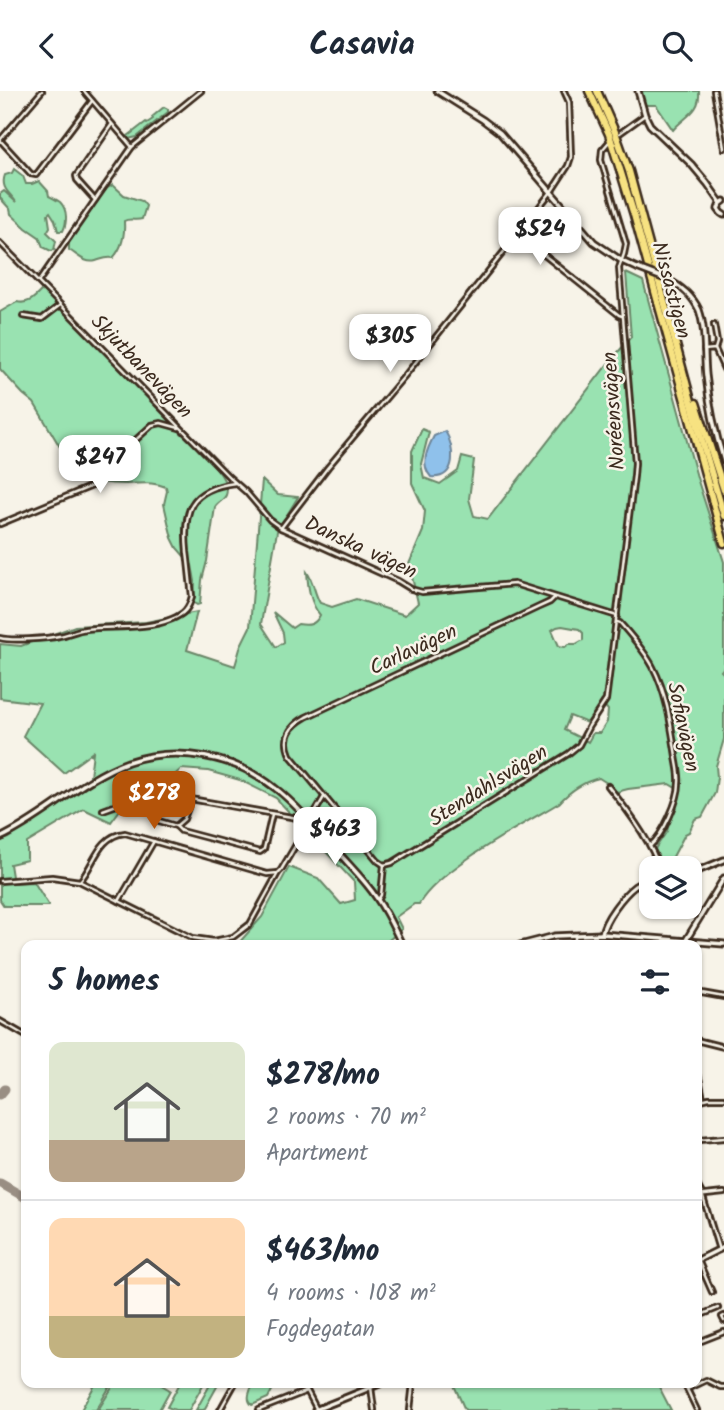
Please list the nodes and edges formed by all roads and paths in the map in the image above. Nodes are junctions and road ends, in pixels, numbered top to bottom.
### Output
1 (42, 91) edge
2 (201, 91) edge
3 (437, 91) edge
4 (564, 91) edge
5 (589, 91) edge
6 (597, 91) edge
7 (638, 91) edge
8 (714, 91) edge
9 (85, 92) edge
10 (92, 101) junction
11 (645, 115) junction
12 (111, 124) junction
13 (620, 133) dead end
14 (0, 140) edge
15 (609, 142) dead end
16 (132, 147) junction
17 (724, 148) edge
18 (551, 192) junction
19 (96, 200) junction
20 (722, 202) edge
21 (724, 215) edge
22 (518, 234) junction
23 (0, 243) edge
24 (622, 261) junction
25 (38, 282) junction
26 (60, 305) junction
27 (23, 316) dead end
28 (622, 316) junction
29 (714, 325) dead end
30 (715, 349) junction
31 (704, 351) junction
32 (682, 368) junction
33 (724, 369) edge
34 (182, 429) junction
35 (724, 461) edge
36 (235, 483) junction
37 (724, 490) edge
38 (712, 502) junction
39 (261, 511) joint
40 (724, 516) edge
41 (0, 524) edge
42 (281, 528) junction
43 (724, 529) edge
44 (724, 544) edge
45 (554, 597) junction
46 (617, 616) junction
47 (616, 622) junction
48 (0, 638) edge
49 (592, 721) joint
50 (608, 786) dead end
51 (173, 797) junction
52 (324, 797) junction
53 (191, 799) junction
54 (103, 810) dead end
55 (272, 814) junction
56 (303, 815) junction
57 (309, 821) junction
58 (176, 826) junction
59 (0, 838) edge
60 (154, 841) junction
61 (650, 846) junction
62 (655, 856) edge
63 (724, 860) edge
64 (384, 865) junction
65 (702, 869) edge
66 (278, 873) junction
67 (724, 879) edge
68 (0, 881) edge
69 (80, 881) junction
70 (639, 884) edge
71 (378, 899) junction
72 (119, 901) junction
73 (602, 934) junction
74 (575, 935) junction
75 (200, 940) edge
76 (224, 940) edge
77 (399, 940) edge
78 (540, 940) edge
79 (575, 940) edge
80 (657, 940) edge
81 (686, 940) edge
82 (702, 943) edge
83 (724, 944) edge
84 (702, 993) edge
85 (724, 997) edge
86 (0, 1021) edge
87 (21, 1033) edge
88 (702, 1042) edge
89 (724, 1047) edge
90 (702, 1094) edge
91 (724, 1098) edge
92 (703, 1100) joint
93 (724, 1138) edge
94 (702, 1140) edge
95 (724, 1193) edge
96 (702, 1194) joint
97 (724, 1247) edge
98 (719, 1250) junction
99 (702, 1258) edge
100 (702, 1271) edge
101 (712, 1292) dead end
102 (718, 1308) dead end
103 (702, 1315) edge
104 (724, 1316) edge
105 (724, 1321) edge
106 (724, 1332) edge
107 (702, 1340) edge
108 (702, 1382) edge
109 (724, 1387) edge
110 (232, 1388) edge
111 (306, 1388) edge
112 (369, 1388) edge
113 (371, 1388) edge
114 (412, 1388) edge
115 (687, 1389) edge
116 (307, 1391) junction
117 (220, 1410) edge
118 (258, 1410) edge
119 (317, 1410) edge
120 (374, 1410) edge
121 (410, 1410) edge
122 (697, 1410) edge

1 - 14 street
2 - 16 street
3 - 18 street
4 - 18 street
5 - 38 highway, Nissastigen
6 - 32 highway, Nissastigen
7 - 11 street
8 - 17 street
9 - 10 street
10 - 12 street
10 - 14 street
11 - 13 street
11 - 20 street
12 - 16 street
12 - 19 street
15 - 24 street, Noréensvägen
16 - 19 street
18 - 22 street
18 - 24 street
19 - 25 street
20 - 21 street
22 - 28 street
22 - 42 street
23 - 25 street, Skjutbanevägen
24 - 28 street, Noréensvägen
24 - 31 street, bridge
25 - 26 street, Skjutbanevägen
26 - 27 street
26 - 34 street, Skjutbanevägen
28 - 46 street, Noréensvägen
29 - 30 street
30 - 31 street
30 - 33 street
31 - 35 street
32 - 37 highway
32 - 40 highway
34 - 36 street, Skjutbanevägen
34 - 41 street
36 - 39 street, Skjutbanevägen
36 - 48 street
38 - 43 highway
38 - 44 highway
39 - 42 street, Danska vägen
42 - 45 street, Danska vägen
45 - 46 street, Danska vägen
45 - 52 street, Carlavägen
46 - 47 street, Noréensvägen
47 - 49 street, Noréensvägen
47 - 61 street, Sofiavägen
49 - 64 street, Stendahlsvägen
50 - 61 street
51 - 53 street
51 - 54 street
51 - 58 street
52 - 57 street
52 - 64 street
53 - 55 street
53 - 58 street
55 - 56 street
55 - 58 street
56 - 57 street
56 - 59 street
57 - 66 street
57 - 71 street
60 - 66 street
60 - 69 street
60 - 72 street
61 - 62 street
63 - 65 street
64 - 71 street
66 - 76 street
67 - 81 street
68 - 69 street
69 - 72 street
70 - 73 street
71 - 77 street
72 - 75 street
73 - 74 street
73 - 80 street
74 - 78 street
74 - 79 street
82 - 83 street
84 - 85 street
86 - 87 street
88 - 89 street
90 - 92 street
91 - 92 street
93 - 94 street
95 - 96 street
96 - 98 street
97 - 98 street
98 - 99 street
100 - 101 street
102 - 103 street
104 - 105 street
106 - 107 street
108 - 109 street
110 - 117 street
111 - 116 street
112 - 119 street
113 - 120 street
114 - 121 street
115 - 122 street
116 - 118 street
116 - 119 street

